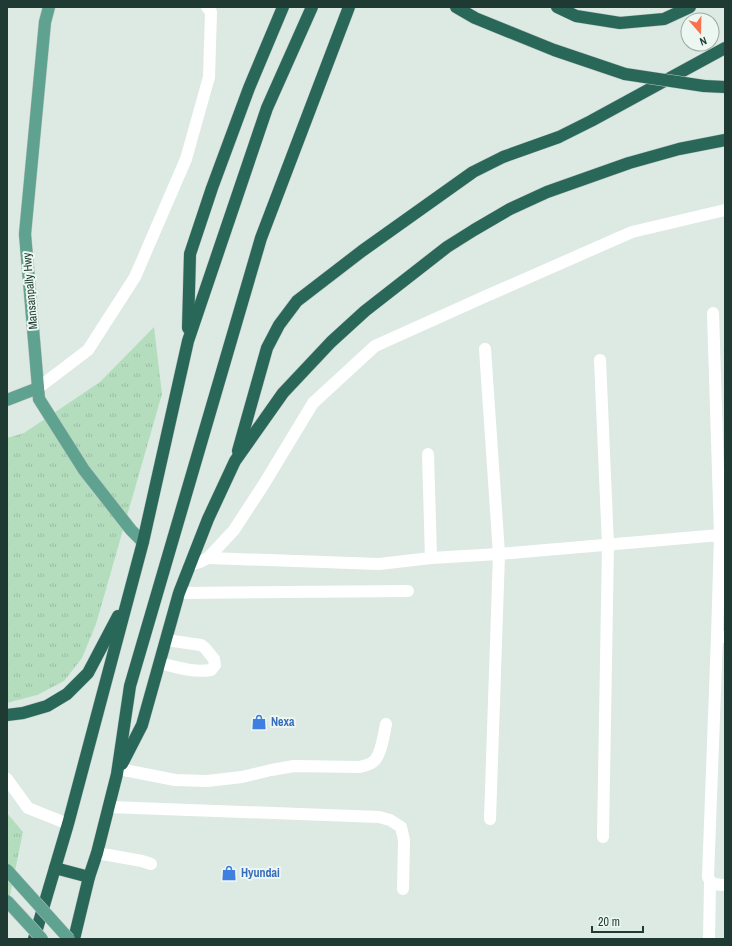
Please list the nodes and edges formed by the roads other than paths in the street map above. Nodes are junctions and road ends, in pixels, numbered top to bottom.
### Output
1 (49, 7) edge
2 (207, 7) edge
3 (283, 7) edge
4 (312, 7) edge
5 (349, 7) edge
6 (456, 7) edge
7 (557, 7) edge
8 (690, 7) edge
9 (725, 48) edge
10 (725, 87) edge
11 (725, 140) edge
12 (725, 210) edge
13 (713, 313) dead end
14 (188, 341) junction
15 (484, 348) dead end
16 (600, 360) dead end
17 (38, 388) junction
18 (7, 400) edge
19 (428, 454) dead end
20 (235, 461) junction
21 (720, 535) junction
22 (143, 542) junction
23 (608, 545) junction
24 (499, 554) junction
25 (208, 558) junction
26 (431, 558) junction
27 (190, 565) junction
28 (408, 591) dead end
29 (179, 593) junction
30 (128, 596) junction
31 (721, 637) edge
32 (166, 640) junction
33 (160, 663) junction
34 (7, 715) edge
35 (386, 724) dead end
36 (118, 772) junction
37 (7, 779) edge
38 (109, 807) junction
39 (490, 819) dead end
40 (68, 824) junction
41 (602, 836) dead end
42 (97, 853) junction
43 (151, 864) dead end
44 (55, 868) junction
45 (7, 870) edge
46 (89, 877) junction
47 (710, 882) junction
48 (725, 885) edge
49 (403, 890) dead end
50 (7, 901) edge
51 (34, 939) edge
52 (42, 939) edge
53 (69, 939) edge
54 (74, 939) edge
55 (709, 939) edge

1 - 17 main road, Mansanpally Hwy
2 - 17 street
3 - 14 highway
4 - 14 highway
5 - 36 highway
6 - 10 highway, bridge
7 - 8 highway
9 - 20 highway
11 - 20 highway
12 - 25 street
13 - 21 street
14 - 22 highway
15 - 24 street
16 - 23 street
17 - 18 main road
17 - 22 main road, Mansanpally Hwy
19 - 26 street
20 - 27 highway
21 - 23 street
21 - 31 street
22 - 30 highway
23 - 24 street
23 - 41 street
24 - 26 street
24 - 39 street
25 - 26 street
25 - 27 street
27 - 29 highway
28 - 29 street
29 - 32 highway
30 - 34 highway
30 - 40 highway
31 - 47 street
32 - 33 highway
32 - 33 street
33 - 36 highway
35 - 36 street
36 - 38 highway
37 - 40 street
38 - 42 highway
38 - 49 street
40 - 44 highway
42 - 43 street
42 - 46 highway
44 - 46 highway
44 - 51 highway
45 - 53 main road, bridge
46 - 54 highway
47 - 48 street
47 - 55 street
50 - 52 main road, bridge

